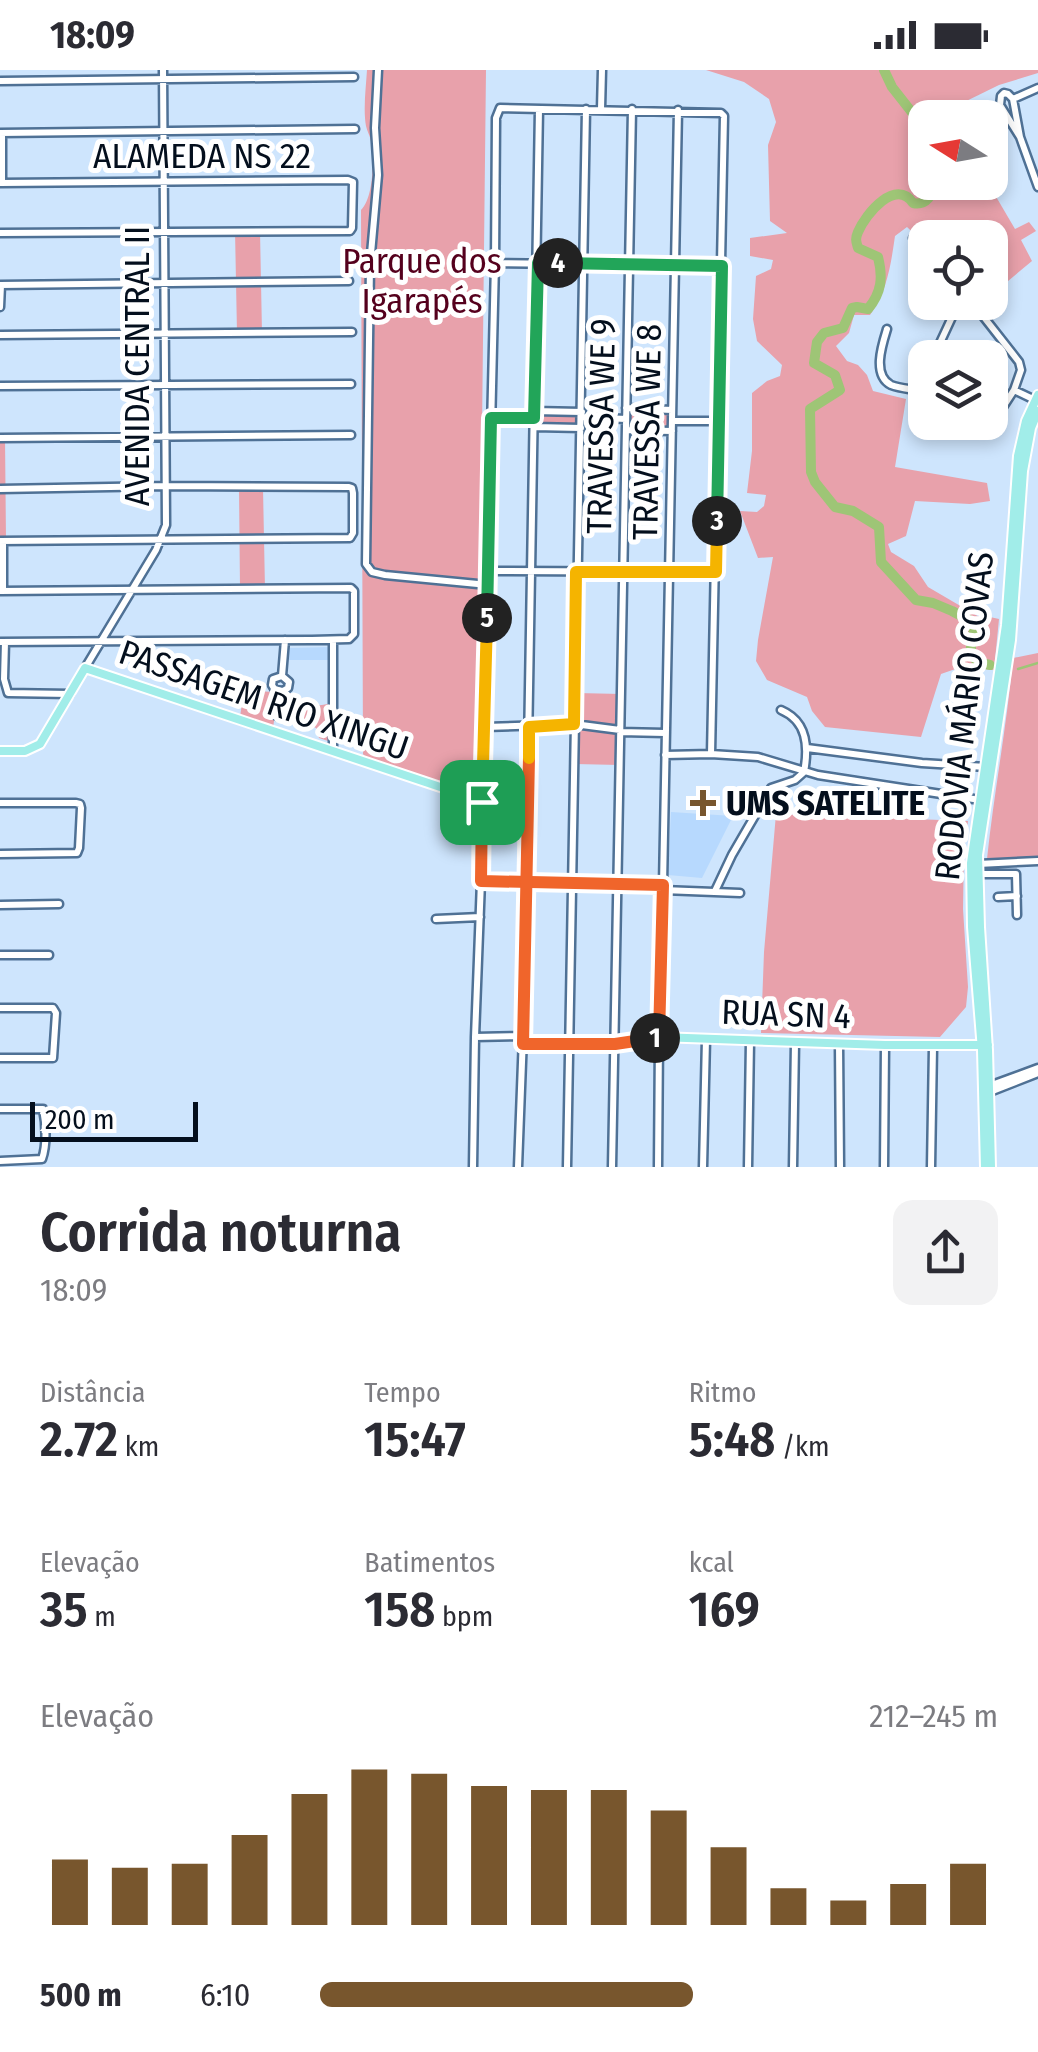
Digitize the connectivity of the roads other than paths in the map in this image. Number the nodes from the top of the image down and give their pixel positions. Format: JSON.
{"nodes":[{"id":1,"x":378,"y":70,"type":"edge"},
{"id":2,"x":602,"y":70,"type":"edge"},
{"id":3,"x":163,"y":75,"type":"edge"},
{"id":4,"x":354,"y":77,"type":"dead end"},
{"id":5,"x":0,"y":81,"type":"edge"},
{"id":6,"x":1038,"y":88,"type":"edge"},
{"id":7,"x":1013,"y":99,"type":"junction"},
{"id":8,"x":539,"y":108,"type":"junction"},
{"id":9,"x":632,"y":109,"type":"junction"},
{"id":10,"x":586,"y":110,"type":"junction"},
{"id":11,"x":600,"y":110,"type":"junction"},
{"id":12,"x":678,"y":110,"type":"junction"},
{"id":13,"x":355,"y":129,"type":"dead end"},
{"id":14,"x":163,"y":130,"type":"junction"},
{"id":15,"x":1,"y":132,"type":"edge"},
{"id":16,"x":1020,"y":137,"type":"junction"},
{"id":17,"x":164,"y":180,"type":"junction"},
{"id":18,"x":1,"y":183,"type":"edge"},
{"id":19,"x":1038,"y":187,"type":"edge"},
{"id":20,"x":164,"y":232,"type":"junction"},
{"id":21,"x":0,"y":234,"type":"edge"},
{"id":22,"x":495,"y":263,"type":"junction"},
{"id":23,"x":538,"y":263,"type":"junction"},
{"id":24,"x":584,"y":264,"type":"junction"},
{"id":25,"x":629,"y":264,"type":"junction"},
{"id":26,"x":675,"y":265,"type":"junction"},
{"id":27,"x":722,"y":266,"type":"junction"},
{"id":28,"x":349,"y":281,"type":"dead end"},
{"id":29,"x":165,"y":284,"type":"junction"},
{"id":30,"x":1,"y":285,"type":"edge"},
{"id":31,"x":0,"y":307,"type":"edge"},
{"id":32,"x":986,"y":320,"type":"edge"},
{"id":33,"x":888,"y":329,"type":"dead end"},
{"id":34,"x":352,"y":332,"type":"dead end"},
{"id":35,"x":164,"y":334,"type":"junction"},
{"id":36,"x":0,"y":335,"type":"edge"},
{"id":37,"x":165,"y":384,"type":"junction"},
{"id":38,"x":351,"y":384,"type":"dead end"},
{"id":39,"x":0,"y":386,"type":"edge"},
{"id":40,"x":908,"y":388,"type":"edge"},
{"id":41,"x":1014,"y":390,"type":"junction"},
{"id":42,"x":1037,"y":398,"type":"edge"},
{"id":43,"x":1008,"y":399,"type":"edge"},
{"id":44,"x":626,"y":408,"type":"junction"},
{"id":45,"x":672,"y":410,"type":"junction"},
{"id":46,"x":1038,"y":411,"type":"edge"},
{"id":47,"x":582,"y":415,"type":"junction"},
{"id":48,"x":491,"y":418,"type":"junction"},
{"id":49,"x":626,"y":418,"type":"junction"},
{"id":50,"x":534,"y":419,"type":"junction"},
{"id":51,"x":672,"y":421,"type":"junction"},
{"id":52,"x":719,"y":421,"type":"junction"},
{"id":53,"x":1032,"y":422,"type":"edge"},
{"id":54,"x":581,"y":428,"type":"junction"},
{"id":55,"x":626,"y":430,"type":"junction"},
{"id":56,"x":672,"y":431,"type":"junction"},
{"id":57,"x":351,"y":435,"type":"dead end"},
{"id":58,"x":164,"y":436,"type":"junction"},
{"id":59,"x":0,"y":438,"type":"edge"},
{"id":60,"x":165,"y":486,"type":"junction"},
{"id":61,"x":0,"y":489,"type":"edge"},
{"id":62,"x":162,"y":538,"type":"junction"},
{"id":63,"x":2,"y":541,"type":"edge"},
{"id":64,"x":488,"y":571,"type":"junction"},
{"id":65,"x":532,"y":571,"type":"junction"},
{"id":66,"x":576,"y":572,"type":"junction"},
{"id":67,"x":623,"y":572,"type":"junction"},
{"id":68,"x":670,"y":572,"type":"junction"},
{"id":69,"x":716,"y":572,"type":"junction"},
{"id":70,"x":488,"y":586,"type":"junction"},
{"id":71,"x":132,"y":590,"type":"junction"},
{"id":72,"x":2,"y":591,"type":"edge"},
{"id":73,"x":102,"y":640,"type":"junction"},
{"id":74,"x":284,"y":640,"type":"junction"},
{"id":75,"x":333,"y":640,"type":"junction"},
{"id":76,"x":2,"y":642,"type":"edge"},
{"id":77,"x":85,"y":668,"type":"junction"},
{"id":78,"x":282,"y":676,"type":"junction"},
{"id":79,"x":280,"y":692,"type":"junction"},
{"id":80,"x":72,"y":694,"type":"junction"},
{"id":81,"x":781,"y":710,"type":"dead end"},
{"id":82,"x":286,"y":719,"type":"dead end"},
{"id":83,"x":574,"y":724,"type":"junction"},
{"id":84,"x":484,"y":727,"type":"junction"},
{"id":85,"x":529,"y":727,"type":"junction"},
{"id":86,"x":620,"y":731,"type":"junction"},
{"id":87,"x":665,"y":732,"type":"junction"},
{"id":88,"x":807,"y":748,"type":"junction"},
{"id":89,"x":0,"y":751,"type":"edge"},
{"id":90,"x":333,"y":752,"type":"junction"},
{"id":91,"x":711,"y":754,"type":"junction"},
{"id":92,"x":665,"y":755,"type":"junction"},
{"id":93,"x":986,"y":768,"type":"junction"},
{"id":94,"x":804,"y":772,"type":"junction"},
{"id":95,"x":980,"y":800,"type":"junction"},
{"id":96,"x":482,"y":802,"type":"junction"},
{"id":97,"x":0,"y":803,"type":"edge"},
{"id":98,"x":0,"y":854,"type":"edge"},
{"id":99,"x":1038,"y":862,"type":"edge"},
{"id":100,"x":978,"y":869,"type":"junction"},
{"id":101,"x":481,"y":881,"type":"junction"},
{"id":102,"x":526,"y":882,"type":"junction"},
{"id":103,"x":572,"y":883,"type":"junction"},
{"id":104,"x":617,"y":884,"type":"junction"},
{"id":105,"x":663,"y":887,"type":"junction"},
{"id":106,"x":716,"y":891,"type":"junction"},
{"id":107,"x":740,"y":893,"type":"dead end"},
{"id":108,"x":1017,"y":896,"type":"junction"},
{"id":109,"x":998,"y":897,"type":"dead end"},
{"id":110,"x":60,"y":904,"type":"dead end"},
{"id":111,"x":0,"y":905,"type":"edge"},
{"id":112,"x":1017,"y":915,"type":"dead end"},
{"id":113,"x":480,"y":917,"type":"junction"},
{"id":114,"x":436,"y":918,"type":"dead end"},
{"id":115,"x":0,"y":955,"type":"edge"},
{"id":116,"x":49,"y":955,"type":"dead end"},
{"id":117,"x":0,"y":1008,"type":"edge"},
{"id":118,"x":475,"y":1037,"type":"junction"},
{"id":119,"x":659,"y":1037,"type":"junction"},
{"id":120,"x":706,"y":1039,"type":"junction"},
{"id":121,"x":523,"y":1040,"type":"junction"},
{"id":122,"x":750,"y":1041,"type":"junction"},
{"id":123,"x":795,"y":1043,"type":"junction"},
{"id":124,"x":615,"y":1044,"type":"junction"},
{"id":125,"x":840,"y":1044,"type":"junction"},
{"id":126,"x":570,"y":1045,"type":"junction"},
{"id":127,"x":984,"y":1045,"type":"junction"},
{"id":128,"x":886,"y":1046,"type":"junction"},
{"id":129,"x":932,"y":1046,"type":"junction"},
{"id":130,"x":0,"y":1058,"type":"edge"},
{"id":131,"x":1038,"y":1070,"type":"edge"},
{"id":132,"x":989,"y":1089,"type":"junction"},
{"id":133,"x":0,"y":1109,"type":"edge"},
{"id":134,"x":0,"y":1160,"type":"edge"},
{"id":135,"x":473,"y":1167,"type":"edge"},
{"id":136,"x":518,"y":1167,"type":"edge"},
{"id":137,"x":567,"y":1167,"type":"edge"},
{"id":138,"x":612,"y":1167,"type":"edge"},
{"id":139,"x":658,"y":1167,"type":"edge"},
{"id":140,"x":703,"y":1167,"type":"edge"},
{"id":141,"x":748,"y":1167,"type":"edge"},
{"id":142,"x":793,"y":1167,"type":"edge"},
{"id":143,"x":840,"y":1167,"type":"edge"},
{"id":144,"x":884,"y":1167,"type":"edge"},
{"id":145,"x":931,"y":1167,"type":"edge"},
{"id":146,"x":988,"y":1167,"type":"edge"}],
"edges":[{"from":1,"to":70,"type":"street"},
{"from":2,"to":11,"type":"street"},
{"from":3,"to":4,"type":"street"},
{"from":3,"to":5,"type":"street"},
{"from":3,"to":14,"type":"street","name":"AVENIDA CENTRAL II"},
{"from":6,"to":7,"type":"street"},
{"from":7,"to":16,"type":"street"},
{"from":7,"to":16,"type":"street"},
{"from":8,"to":10,"type":"street"},
{"from":8,"to":22,"type":"street"},
{"from":8,"to":23,"type":"street"},
{"from":9,"to":11,"type":"street"},
{"from":9,"to":12,"type":"street"},
{"from":9,"to":25,"type":"street","name":"TRAVESSA WE 9"},
{"from":10,"to":11,"type":"street"},
{"from":10,"to":24,"type":"street"},
{"from":12,"to":26,"type":"street","name":"TRAVESSA WE 8"},
{"from":12,"to":27,"type":"street"},
{"from":13,"to":14,"type":"street"},
{"from":14,"to":15,"type":"street"},
{"from":14,"to":17,"type":"street","name":"AVENIDA CENTRAL II"},
{"from":15,"to":18,"type":"street"},
{"from":16,"to":19,"type":"street"},
{"from":17,"to":18,"type":"street","name":"ALAMEDA NS 22"},
{"from":17,"to":20,"type":"street","name":"AVENIDA CENTRAL II"},
{"from":17,"to":20,"type":"street","name":"ALAMEDA NS 22"},
{"from":20,"to":21,"type":"street"},
{"from":20,"to":29,"type":"street","name":"AVENIDA CENTRAL II"},
{"from":22,"to":23,"type":"street"},
{"from":22,"to":48,"type":"street"},
{"from":23,"to":24,"type":"street"},
{"from":23,"to":50,"type":"street"},
{"from":24,"to":25,"type":"street"},
{"from":24,"to":47,"type":"street"},
{"from":25,"to":26,"type":"street"},
{"from":25,"to":44,"type":"street","name":"TRAVESSA WE 9"},
{"from":26,"to":27,"type":"street"},
{"from":26,"to":45,"type":"street","name":"TRAVESSA WE 8"},
{"from":27,"to":52,"type":"street"},
{"from":28,"to":29,"type":"street"},
{"from":29,"to":30,"type":"street"},
{"from":29,"to":35,"type":"street","name":"AVENIDA CENTRAL II"},
{"from":30,"to":31,"type":"street"},
{"from":32,"to":41,"type":"street"},
{"from":33,"to":40,"type":"street"},
{"from":34,"to":35,"type":"street"},
{"from":35,"to":36,"type":"street"},
{"from":35,"to":37,"type":"street","name":"AVENIDA CENTRAL II"},
{"from":37,"to":38,"type":"street"},
{"from":37,"to":39,"type":"street"},
{"from":37,"to":58,"type":"street","name":"AVENIDA CENTRAL II"},
{"from":41,"to":42,"type":"street"},
{"from":41,"to":43,"type":"street"},
{"from":42,"to":53,"type":"main road","name":"RODOVIA MÁRIO COVAS"},
{"from":44,"to":45,"type":"street"},
{"from":44,"to":49,"type":"street","name":"TRAVESSA WE 9"},
{"from":45,"to":51,"type":"street","name":"TRAVESSA WE 8"},
{"from":46,"to":53,"type":"main road","name":"RODOVIA MÁRIO COVAS"},
{"from":47,"to":49,"type":"street"},
{"from":47,"to":50,"type":"street"},
{"from":47,"to":54,"type":"street"},
{"from":48,"to":50,"type":"street"},
{"from":48,"to":64,"type":"street"},
{"from":49,"to":55,"type":"street","name":"TRAVESSA WE 9"},
{"from":50,"to":54,"type":"street"},
{"from":50,"to":65,"type":"street"},
{"from":51,"to":52,"type":"street"},
{"from":51,"to":56,"type":"street","name":"TRAVESSA WE 8"},
{"from":52,"to":69,"type":"street"},
{"from":53,"to":93,"type":"main road","name":"RODOVIA MÁRIO COVAS"},
{"from":53,"to":100,"type":"main road","name":"RODOVIA MÁRIO COVAS"},
{"from":54,"to":66,"type":"street"},
{"from":55,"to":56,"type":"street"},
{"from":55,"to":67,"type":"street","name":"TRAVESSA WE 9"},
{"from":56,"to":68,"type":"street","name":"TRAVESSA WE 8"},
{"from":57,"to":58,"type":"street"},
{"from":58,"to":59,"type":"street"},
{"from":58,"to":60,"type":"street","name":"AVENIDA CENTRAL II"},
{"from":60,"to":61,"type":"street"},
{"from":60,"to":62,"type":"street","name":"AVENIDA CENTRAL II"},
{"from":60,"to":62,"type":"street"},
{"from":62,"to":63,"type":"street"},
{"from":62,"to":71,"type":"street","name":"AVENIDA CENTRAL II"},
{"from":63,"to":72,"type":"street"},
{"from":64,"to":65,"type":"street"},
{"from":64,"to":70,"type":"street"},
{"from":65,"to":66,"type":"street"},
{"from":65,"to":85,"type":"street"},
{"from":66,"to":67,"type":"street"},
{"from":66,"to":83,"type":"street"},
{"from":67,"to":68,"type":"street"},
{"from":67,"to":86,"type":"street","name":"TRAVESSA WE 9"},
{"from":68,"to":69,"type":"street"},
{"from":68,"to":87,"type":"street","name":"TRAVESSA WE 8"},
{"from":69,"to":91,"type":"street"},
{"from":70,"to":84,"type":"street"},
{"from":71,"to":72,"type":"street"},
{"from":71,"to":73,"type":"street","name":"AVENIDA CENTRAL II"},
{"from":71,"to":75,"type":"street"},
{"from":73,"to":74,"type":"street"},
{"from":73,"to":76,"type":"street"},
{"from":73,"to":77,"type":"street","name":"AVENIDA CENTRAL II"},
{"from":74,"to":75,"type":"street"},
{"from":74,"to":78,"type":"street"},
{"from":75,"to":90,"type":"street"},
{"from":76,"to":80,"type":"street"},
{"from":77,"to":80,"type":"main road","name":"AVENIDA CENTRAL II"},
{"from":77,"to":90,"type":"main road","name":"PASSAGEM RIO XINGU"},
{"from":78,"to":79,"type":"street"},
{"from":78,"to":79,"type":"street"},
{"from":79,"to":82,"type":"street"},
{"from":80,"to":89,"type":"main road","name":"AVENIDA CENTRAL II"},
{"from":81,"to":88,"type":"street"},
{"from":83,"to":85,"type":"street"},
{"from":83,"to":86,"type":"street"},
{"from":83,"to":103,"type":"street"},
{"from":84,"to":85,"type":"street"},
{"from":84,"to":96,"type":"street"},
{"from":85,"to":102,"type":"street"},
{"from":86,"to":87,"type":"street"},
{"from":86,"to":104,"type":"street","name":"TRAVESSA WE 9"},
{"from":87,"to":92,"type":"street","name":"TRAVESSA WE 8"},
{"from":88,"to":93,"type":"street"},
{"from":88,"to":94,"type":"street"},
{"from":90,"to":96,"type":"main road","name":"PASSAGEM RIO XINGU"},
{"from":91,"to":92,"type":"street"},
{"from":91,"to":94,"type":"street"},
{"from":92,"to":105,"type":"street"},
{"from":93,"to":95,"type":"main road","name":"RODOVIA MÁRIO COVAS"},
{"from":94,"to":95,"type":"street"},
{"from":94,"to":106,"type":"street"},
{"from":95,"to":127,"type":"main road","name":"RODOVIA MÁRIO COVAS"},
{"from":96,"to":101,"type":"main road"},
{"from":97,"to":98,"type":"street"},
{"from":99,"to":100,"type":"street"},
{"from":100,"to":108,"type":"street"},
{"from":100,"to":127,"type":"main road","name":"RODOVIA MÁRIO COVAS"},
{"from":101,"to":102,"type":"main road"},
{"from":101,"to":113,"type":"street"},
{"from":102,"to":103,"type":"main road"},
{"from":102,"to":121,"type":"street"},
{"from":103,"to":104,"type":"main road"},
{"from":103,"to":126,"type":"street"},
{"from":104,"to":105,"type":"main road"},
{"from":104,"to":124,"type":"street","name":"TRAVESSA WE 9"},
{"from":105,"to":106,"type":"street"},
{"from":105,"to":119,"type":"main road"},
{"from":106,"to":107,"type":"street"},
{"from":108,"to":109,"type":"street"},
{"from":108,"to":112,"type":"street"},
{"from":110,"to":111,"type":"street"},
{"from":113,"to":114,"type":"street"},
{"from":113,"to":118,"type":"street"},
{"from":115,"to":116,"type":"street"},
{"from":117,"to":130,"type":"street"},
{"from":118,"to":121,"type":"street","name":"RUA SN 4"},
{"from":118,"to":135,"type":"street"},
{"from":119,"to":120,"type":"main road","name":"RUA SN 4"},
{"from":119,"to":124,"type":"street","name":"RUA SN 4"},
{"from":119,"to":139,"type":"street"},
{"from":120,"to":122,"type":"main road","name":"RUA SN 4"},
{"from":120,"to":140,"type":"street"},
{"from":121,"to":126,"type":"street","name":"RUA SN 4"},
{"from":121,"to":136,"type":"street"},
{"from":122,"to":123,"type":"main road","name":"RUA SN 4"},
{"from":122,"to":141,"type":"street"},
{"from":123,"to":125,"type":"main road","name":"RUA SN 4"},
{"from":123,"to":142,"type":"street"},
{"from":124,"to":126,"type":"street","name":"RUA SN 4"},
{"from":124,"to":138,"type":"street","name":"TRAVESSA WE 9"},
{"from":125,"to":128,"type":"main road","name":"RUA SN 4"},
{"from":125,"to":143,"type":"street"},
{"from":126,"to":137,"type":"street"},
{"from":127,"to":129,"type":"main road","name":"RUA SN 4"},
{"from":127,"to":132,"type":"main road","name":"RODOVIA MÁRIO COVAS"},
{"from":127,"to":146,"type":"main road","name":"RODOVIA MÁRIO COVAS"},
{"from":128,"to":129,"type":"main road","name":"RUA SN 4"},
{"from":128,"to":144,"type":"street"},
{"from":129,"to":145,"type":"street"},
{"from":131,"to":132,"type":"street"},
{"from":132,"to":146,"type":"main road","name":"RODOVIA MÁRIO COVAS"},
{"from":133,"to":134,"type":"street"}]}
